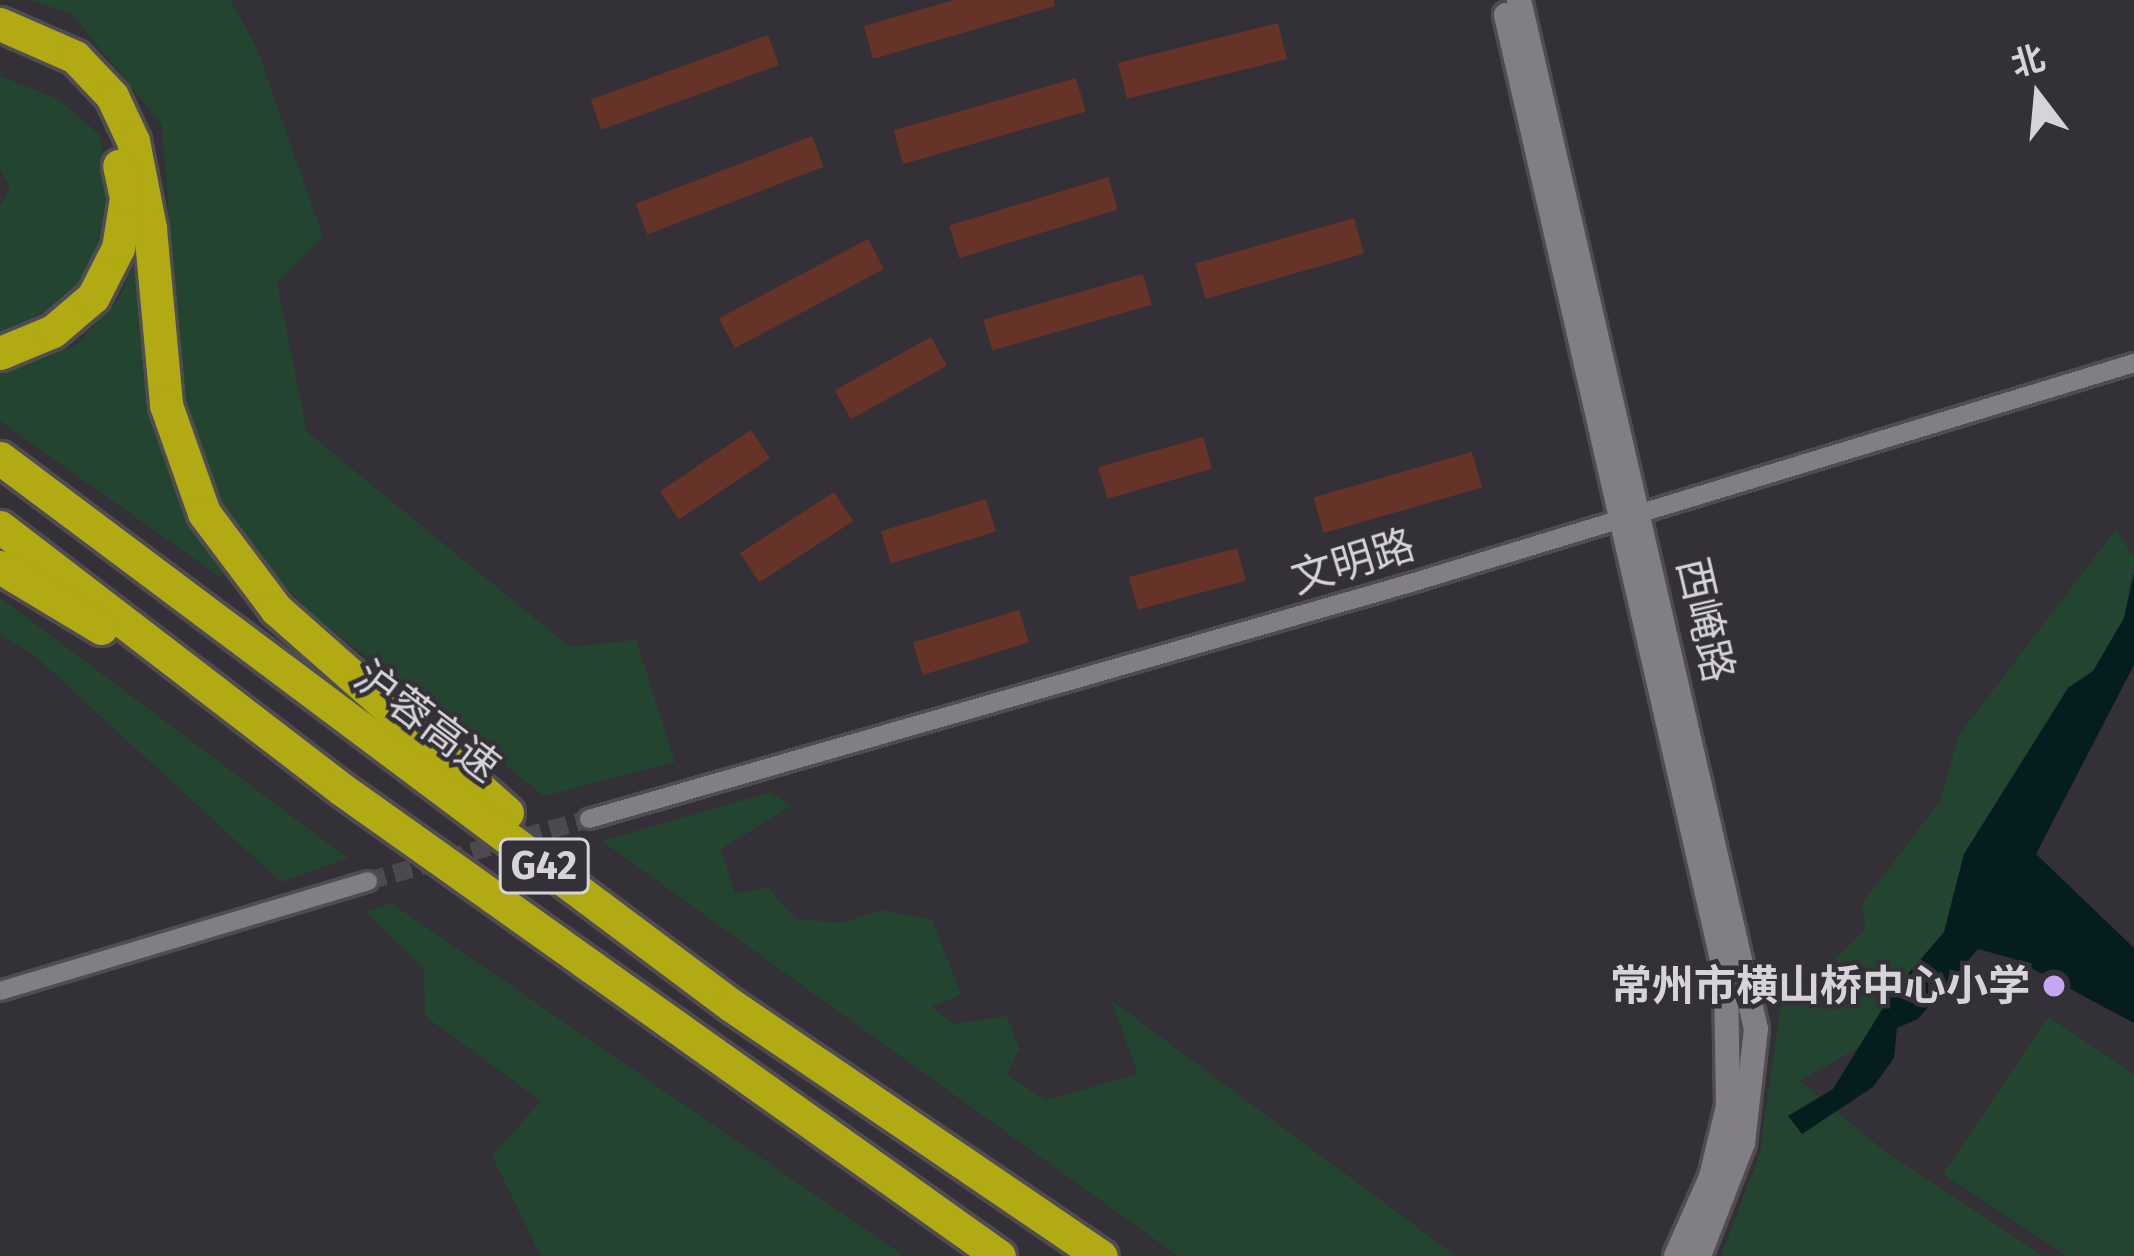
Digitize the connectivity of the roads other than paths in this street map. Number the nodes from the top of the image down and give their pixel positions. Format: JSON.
{"nodes":[{"id":1,"x":1502,"y":0,"type":"edge"},
{"id":2,"x":1519,"y":0,"type":"edge"},
{"id":3,"x":0,"y":24,"type":"edge"},
{"id":4,"x":0,"y":44,"type":"edge"},
{"id":5,"x":0,"y":353,"type":"edge"},
{"id":6,"x":2134,"y":363,"type":"edge"},
{"id":7,"x":0,"y":458,"type":"edge"},
{"id":8,"x":1630,"y":512,"type":"junction"},
{"id":9,"x":0,"y":527,"type":"edge"},
{"id":10,"x":0,"y":567,"type":"edge"},
{"id":11,"x":209,"y":692,"type":"junction"},
{"id":12,"x":590,"y":819,"type":"tunnel mouth"},
{"id":13,"x":368,"y":881,"type":"tunnel mouth"},
{"id":14,"x":0,"y":992,"type":"edge"},
{"id":15,"x":731,"y":1005,"type":"junction"},
{"id":16,"x":999,"y":1256,"type":"edge"},
{"id":17,"x":1101,"y":1256,"type":"edge"},
{"id":18,"x":1676,"y":1256,"type":"edge"},
{"id":19,"x":1699,"y":1256,"type":"edge"}],
"edges":[{"from":1,"to":8,"type":"street","name":"西崦路"},
{"from":2,"to":8,"type":"street","name":"西崦路"},
{"from":3,"to":15,"type":"highway"},
{"from":4,"to":5,"type":"highway"},
{"from":6,"to":8,"type":"street","name":"文明路"},
{"from":7,"to":15,"type":"highway","name":"沪蓉高速","number":"G42"},
{"from":8,"to":12,"type":"street","name":"文明路"},
{"from":8,"to":18,"type":"street","name":"西崦路"},
{"from":8,"to":19,"type":"street","name":"西崦路"},
{"from":9,"to":11,"type":"highway","number":"G42"},
{"from":10,"to":11,"type":"highway"},
{"from":11,"to":16,"type":"highway","number":"G42"},
{"from":13,"to":14,"type":"street"},
{"from":15,"to":17,"type":"highway","name":"沪蓉高速","number":"G42"}]}
